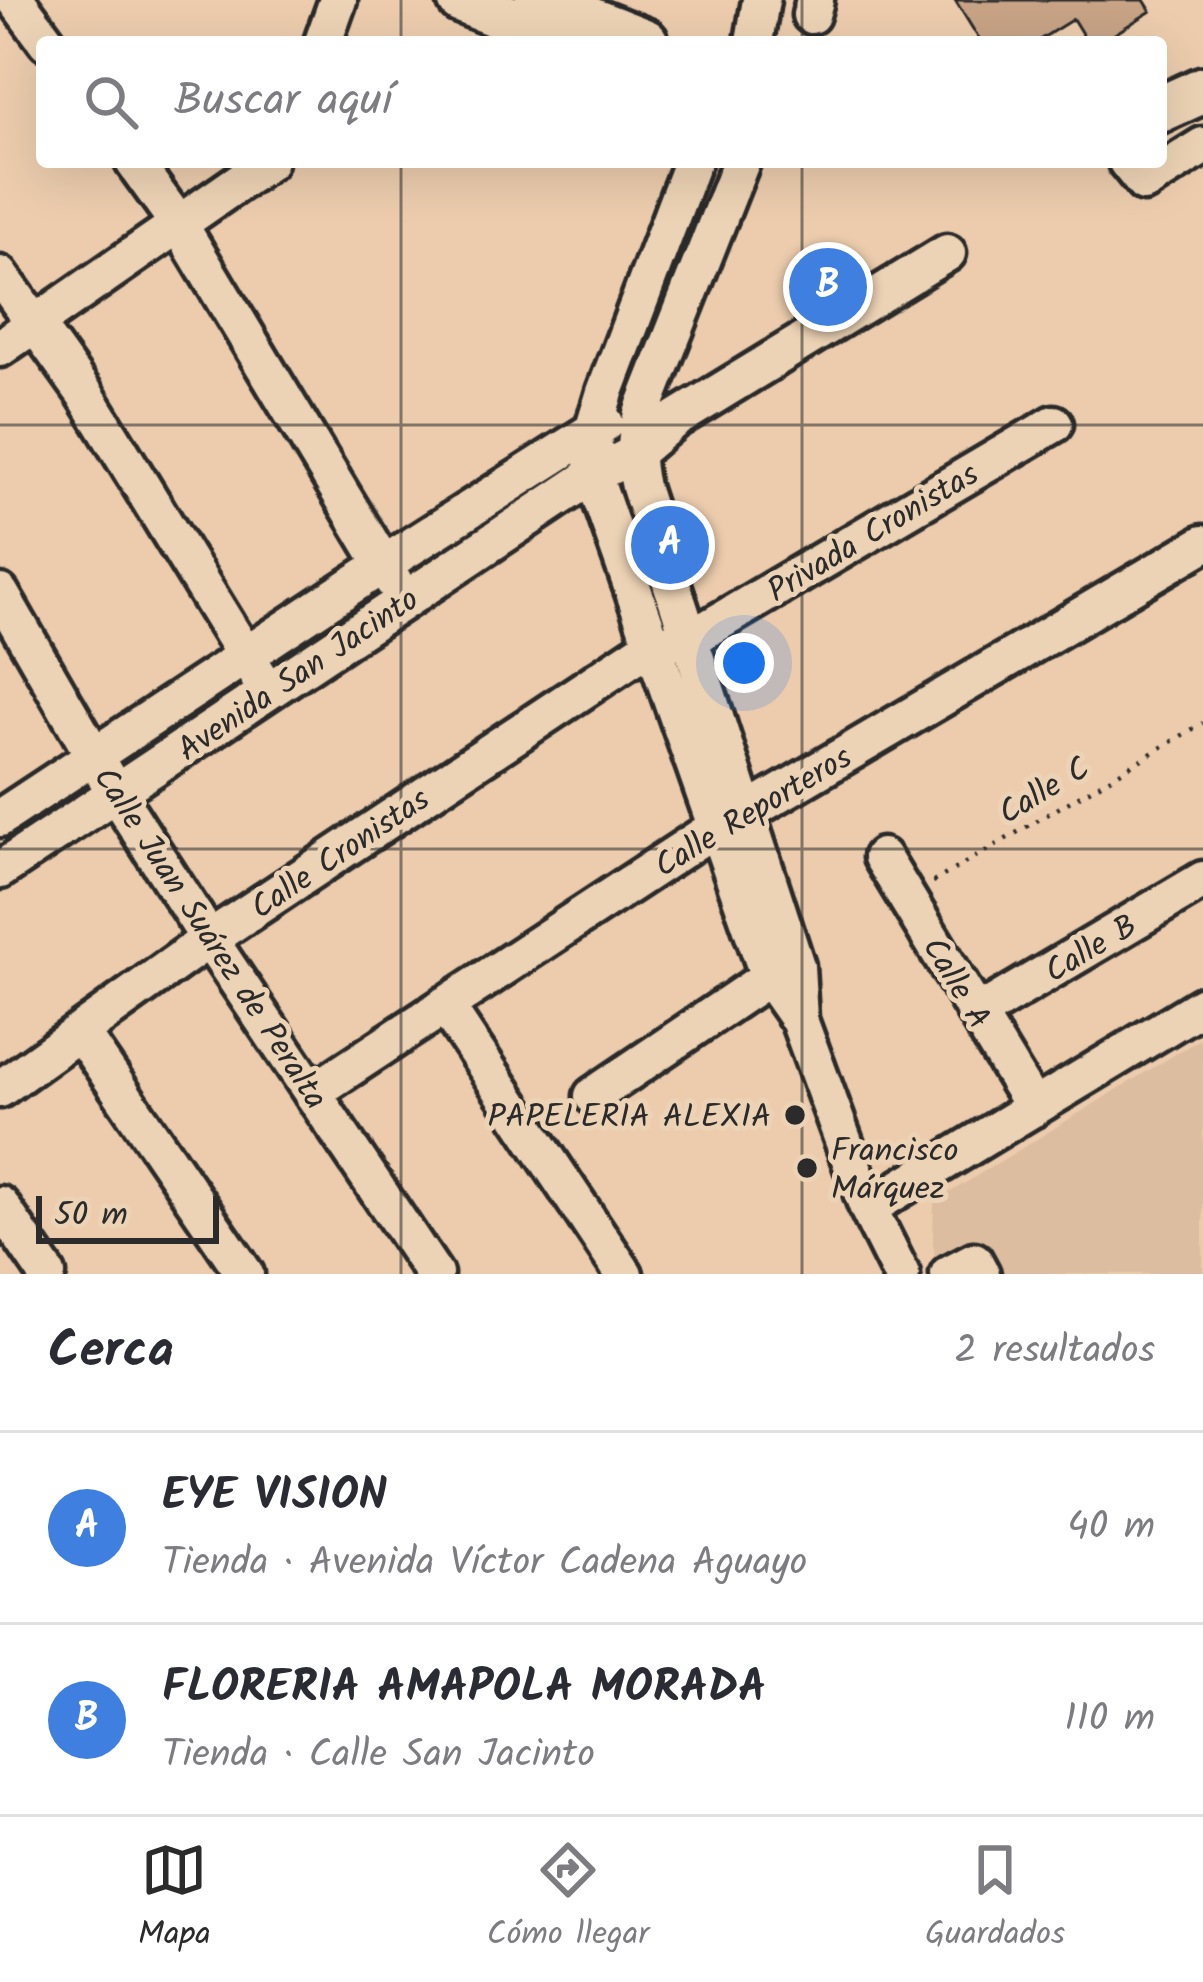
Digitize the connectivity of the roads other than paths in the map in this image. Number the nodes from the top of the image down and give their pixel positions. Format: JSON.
{"nodes":[{"id":1,"x":16,"y":0,"type":"edge"},
{"id":2,"x":338,"y":0,"type":"edge"},
{"id":3,"x":461,"y":0,"type":"edge"},
{"id":4,"x":760,"y":0,"type":"edge"},
{"id":5,"x":558,"y":13,"type":"edge"},
{"id":6,"x":43,"y":36,"type":"edge"},
{"id":7,"x":325,"y":36,"type":"edge"},
{"id":8,"x":627,"y":36,"type":"edge"},
{"id":9,"x":755,"y":36,"type":"edge"},
{"id":10,"x":1194,"y":74,"type":"edge"},
{"id":11,"x":1167,"y":103,"type":"edge"},
{"id":12,"x":1203,"y":146,"type":"edge"},
{"id":13,"x":138,"y":168,"type":"edge"},
{"id":14,"x":260,"y":168,"type":"edge"},
{"id":15,"x":690,"y":168,"type":"edge"},
{"id":16,"x":739,"y":168,"type":"edge"},
{"id":17,"x":1132,"y":168,"type":"edge"},
{"id":18,"x":180,"y":226,"type":"junction"},
{"id":19,"x":947,"y":253,"type":"dead end"},
{"id":20,"x":0,"y":275,"type":"edge"},
{"id":21,"x":35,"y":324,"type":"junction"},
{"id":22,"x":0,"y":349,"type":"edge"},
{"id":23,"x":658,"y":418,"type":"junction"},
{"id":24,"x":1054,"y":424,"type":"dead end"},
{"id":25,"x":594,"y":428,"type":"junction"},
{"id":26,"x":634,"y":454,"type":"junction"},
{"id":27,"x":593,"y":475,"type":"junction"},
{"id":28,"x":1203,"y":544,"type":"edge"},
{"id":29,"x":384,"y":564,"type":"junction"},
{"id":30,"x":0,"y":593,"type":"edge"},
{"id":31,"x":405,"y":601,"type":"junction"},
{"id":32,"x":690,"y":639,"type":"junction"},
{"id":33,"x":651,"y":645,"type":"junction"},
{"id":34,"x":245,"y":656,"type":"junction"},
{"id":35,"x":267,"y":692,"type":"junction"},
{"id":36,"x":94,"y":755,"type":"junction"},
{"id":37,"x":116,"y":794,"type":"junction"},
{"id":38,"x":0,"y":818,"type":"edge"},
{"id":39,"x":731,"y":820,"type":"junction"},
{"id":40,"x":882,"y":856,"type":"dead end"},
{"id":41,"x":0,"y":870,"type":"edge"},
{"id":42,"x":1203,"y":880,"type":"edge"},
{"id":43,"x":209,"y":939,"type":"junction"},
{"id":44,"x":769,"y":977,"type":"junction"},
{"id":45,"x":445,"y":1005,"type":"junction"},
{"id":46,"x":1203,"y":1005,"type":"edge"},
{"id":47,"x":977,"y":1014,"type":"junction"},
{"id":48,"x":799,"y":1020,"type":"junction"},
{"id":49,"x":80,"y":1032,"type":"junction"},
{"id":50,"x":0,"y":1089,"type":"edge"},
{"id":51,"x":312,"y":1093,"type":"junction"},
{"id":52,"x":593,"y":1096,"type":"dead end"},
{"id":53,"x":1034,"y":1108,"type":"junction"},
{"id":54,"x":0,"y":1205,"type":"edge"},
{"id":55,"x":868,"y":1208,"type":"junction"},
{"id":56,"x":899,"y":1272,"type":"edge"},
{"id":57,"x":47,"y":1274,"type":"edge"},
{"id":58,"x":245,"y":1274,"type":"edge"},
{"id":59,"x":434,"y":1274,"type":"edge"},
{"id":60,"x":624,"y":1274,"type":"edge"},
{"id":61,"x":949,"y":1274,"type":"edge"},
{"id":62,"x":981,"y":1274,"type":"edge"}],
"edges":[{"from":1,"to":6,"type":"street"},
{"from":2,"to":7,"type":"street"},
{"from":3,"to":5,"type":"main road"},
{"from":4,"to":9,"type":"street"},
{"from":5,"to":8,"type":"main road"},
{"from":10,"to":11,"type":"main road"},
{"from":12,"to":17,"type":"street"},
{"from":13,"to":18,"type":"street"},
{"from":14,"to":18,"type":"street"},
{"from":15,"to":25,"type":"street"},
{"from":16,"to":23,"type":"street"},
{"from":18,"to":21,"type":"street"},
{"from":18,"to":29,"type":"street"},
{"from":19,"to":23,"type":"street","name":"Avenida San Jacinto"},
{"from":20,"to":21,"type":"street"},
{"from":21,"to":22,"type":"street"},
{"from":21,"to":34,"type":"street"},
{"from":23,"to":25,"type":"street","name":"Avenida San Jacinto"},
{"from":23,"to":26,"type":"street"},
{"from":24,"to":32,"type":"street","name":"Privada Cronistas"},
{"from":25,"to":27,"type":"street"},
{"from":25,"to":29,"type":"street","name":"Avenida San Jacinto"},
{"from":26,"to":27,"type":"street","name":"Avenida San Jacinto"},
{"from":26,"to":32,"type":"street"},
{"from":27,"to":31,"type":"street","name":"Avenida San Jacinto"},
{"from":27,"to":33,"type":"street"},
{"from":28,"to":39,"type":"street","name":"Calle Reporteros"},
{"from":29,"to":31,"type":"street"},
{"from":29,"to":34,"type":"street","name":"Avenida San Jacinto"},
{"from":30,"to":36,"type":"street","name":"Calle Juan Suárez de Peralta"},
{"from":31,"to":35,"type":"street","name":"Avenida San Jacinto"},
{"from":32,"to":33,"type":"street","name":"Calle Cronistas"},
{"from":32,"to":39,"type":"street"},
{"from":33,"to":39,"type":"street"},
{"from":33,"to":43,"type":"street","name":"Calle Cronistas"},
{"from":34,"to":35,"type":"street"},
{"from":34,"to":36,"type":"street","name":"Avenida San Jacinto"},
{"from":35,"to":37,"type":"street","name":"Avenida San Jacinto"},
{"from":36,"to":37,"type":"street","name":"Calle Juan Suárez de Peralta"},
{"from":36,"to":38,"type":"street","name":"Avenida San Jacinto"},
{"from":37,"to":41,"type":"street","name":"Avenida San Jacinto"},
{"from":37,"to":43,"type":"street","name":"Calle Juan Suárez de Peralta"},
{"from":39,"to":44,"type":"street"},
{"from":39,"to":45,"type":"street","name":"Calle Reporteros"},
{"from":39,"to":48,"type":"street"},
{"from":40,"to":47,"type":"street","name":"Calle A"},
{"from":42,"to":47,"type":"street","name":"Calle B"},
{"from":43,"to":49,"type":"street","name":"Calle Cronistas"},
{"from":43,"to":51,"type":"street","name":"Calle Juan Suárez de Peralta"},
{"from":44,"to":48,"type":"street"},
{"from":44,"to":52,"type":"street"},
{"from":45,"to":51,"type":"street","name":"Calle Reporteros"},
{"from":45,"to":60,"type":"street"},
{"from":46,"to":53,"type":"street"},
{"from":47,"to":53,"type":"street","name":"Calle A"},
{"from":48,"to":55,"type":"street"},
{"from":49,"to":50,"type":"street","name":"Calle Cronistas"},
{"from":49,"to":58,"type":"street"},
{"from":51,"to":59,"type":"street","name":"Calle Juan Suárez de Peralta"},
{"from":53,"to":55,"type":"street"},
{"from":54,"to":57,"type":"street"},
{"from":55,"to":56,"type":"street"},
{"from":61,"to":62,"type":"street"}]}
